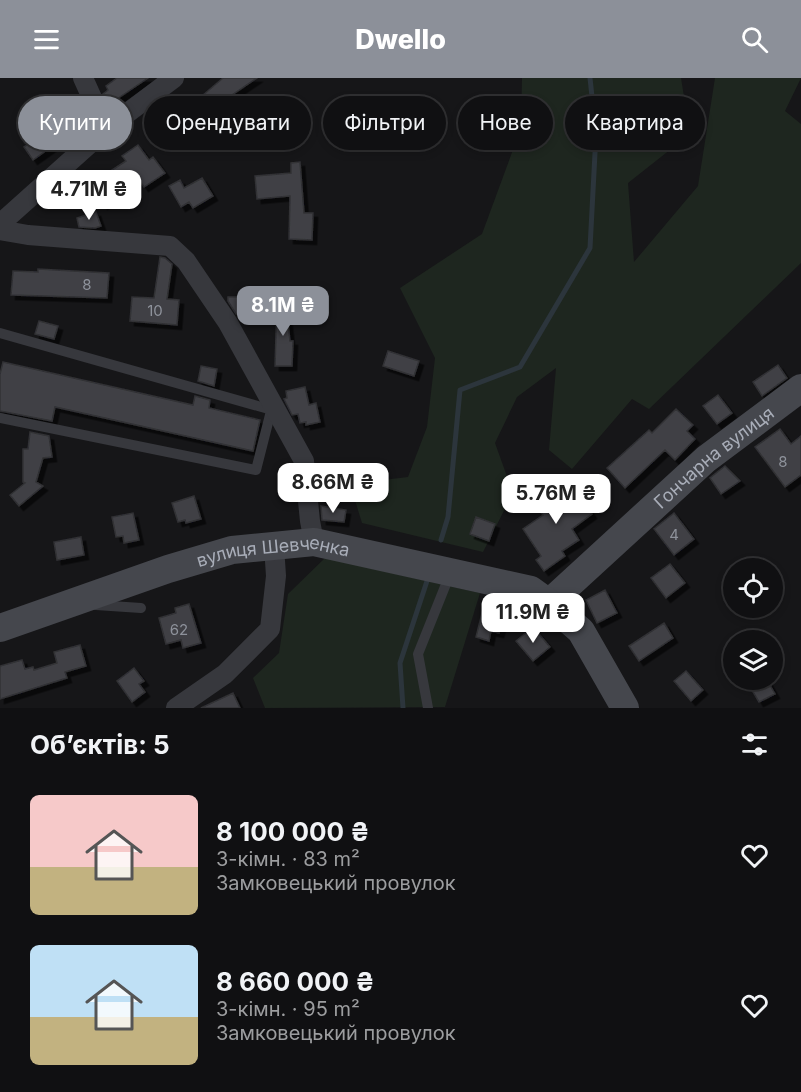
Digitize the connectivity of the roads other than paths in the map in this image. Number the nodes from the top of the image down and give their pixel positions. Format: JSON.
{"nodes":[{"id":1,"x":83,"y":78,"type":"edge"},
{"id":2,"x":174,"y":78,"type":"edge"},
{"id":3,"x":91,"y":96,"type":"edge"},
{"id":4,"x":132,"y":110,"type":"edge"},
{"id":5,"x":83,"y":150,"type":"edge"},
{"id":6,"x":0,"y":224,"type":"edge"},
{"id":7,"x":0,"y":230,"type":"edge"},
{"id":8,"x":0,"y":333,"type":"edge"},
{"id":9,"x":801,"y":388,"type":"edge"},
{"id":10,"x":272,"y":407,"type":"junction"},
{"id":11,"x":0,"y":418,"type":"edge"},
{"id":12,"x":314,"y":542,"type":"junction"},
{"id":13,"x":274,"y":546,"type":"junction"},
{"id":14,"x":451,"y":571,"type":"junction"},
{"id":15,"x":549,"y":603,"type":"junction"},
{"id":16,"x":67,"y":605,"type":"junction"},
{"id":17,"x":141,"y":608,"type":"dead end"},
{"id":18,"x":0,"y":628,"type":"edge"},
{"id":19,"x":176,"y":708,"type":"edge"},
{"id":20,"x":428,"y":708,"type":"edge"},
{"id":21,"x":626,"y":708,"type":"edge"}],
"edges":[{"from":1,"to":3,"type":"street"},
{"from":2,"to":4,"type":"street"},
{"from":5,"to":6,"type":"street"},
{"from":7,"to":10,"type":"street"},
{"from":8,"to":10,"type":"lane"},
{"from":9,"to":15,"type":"main road","name":"Гончарна вулиця"},
{"from":10,"to":11,"type":"lane"},
{"from":10,"to":12,"type":"street"},
{"from":12,"to":13,"type":"main road","name":"вулиця Шевченка"},
{"from":12,"to":14,"type":"main road","name":"вулиця Шевченка"},
{"from":13,"to":16,"type":"main road","name":"вулиця Шевченка"},
{"from":13,"to":19,"type":"street"},
{"from":14,"to":15,"type":"main road","name":"вулиця Шевченка"},
{"from":14,"to":20,"type":"lane"},
{"from":15,"to":21,"type":"main road","name":"вулиця Шевченка"},
{"from":16,"to":17,"type":"lane"},
{"from":16,"to":18,"type":"main road","name":"вулиця Шевченка"}]}
